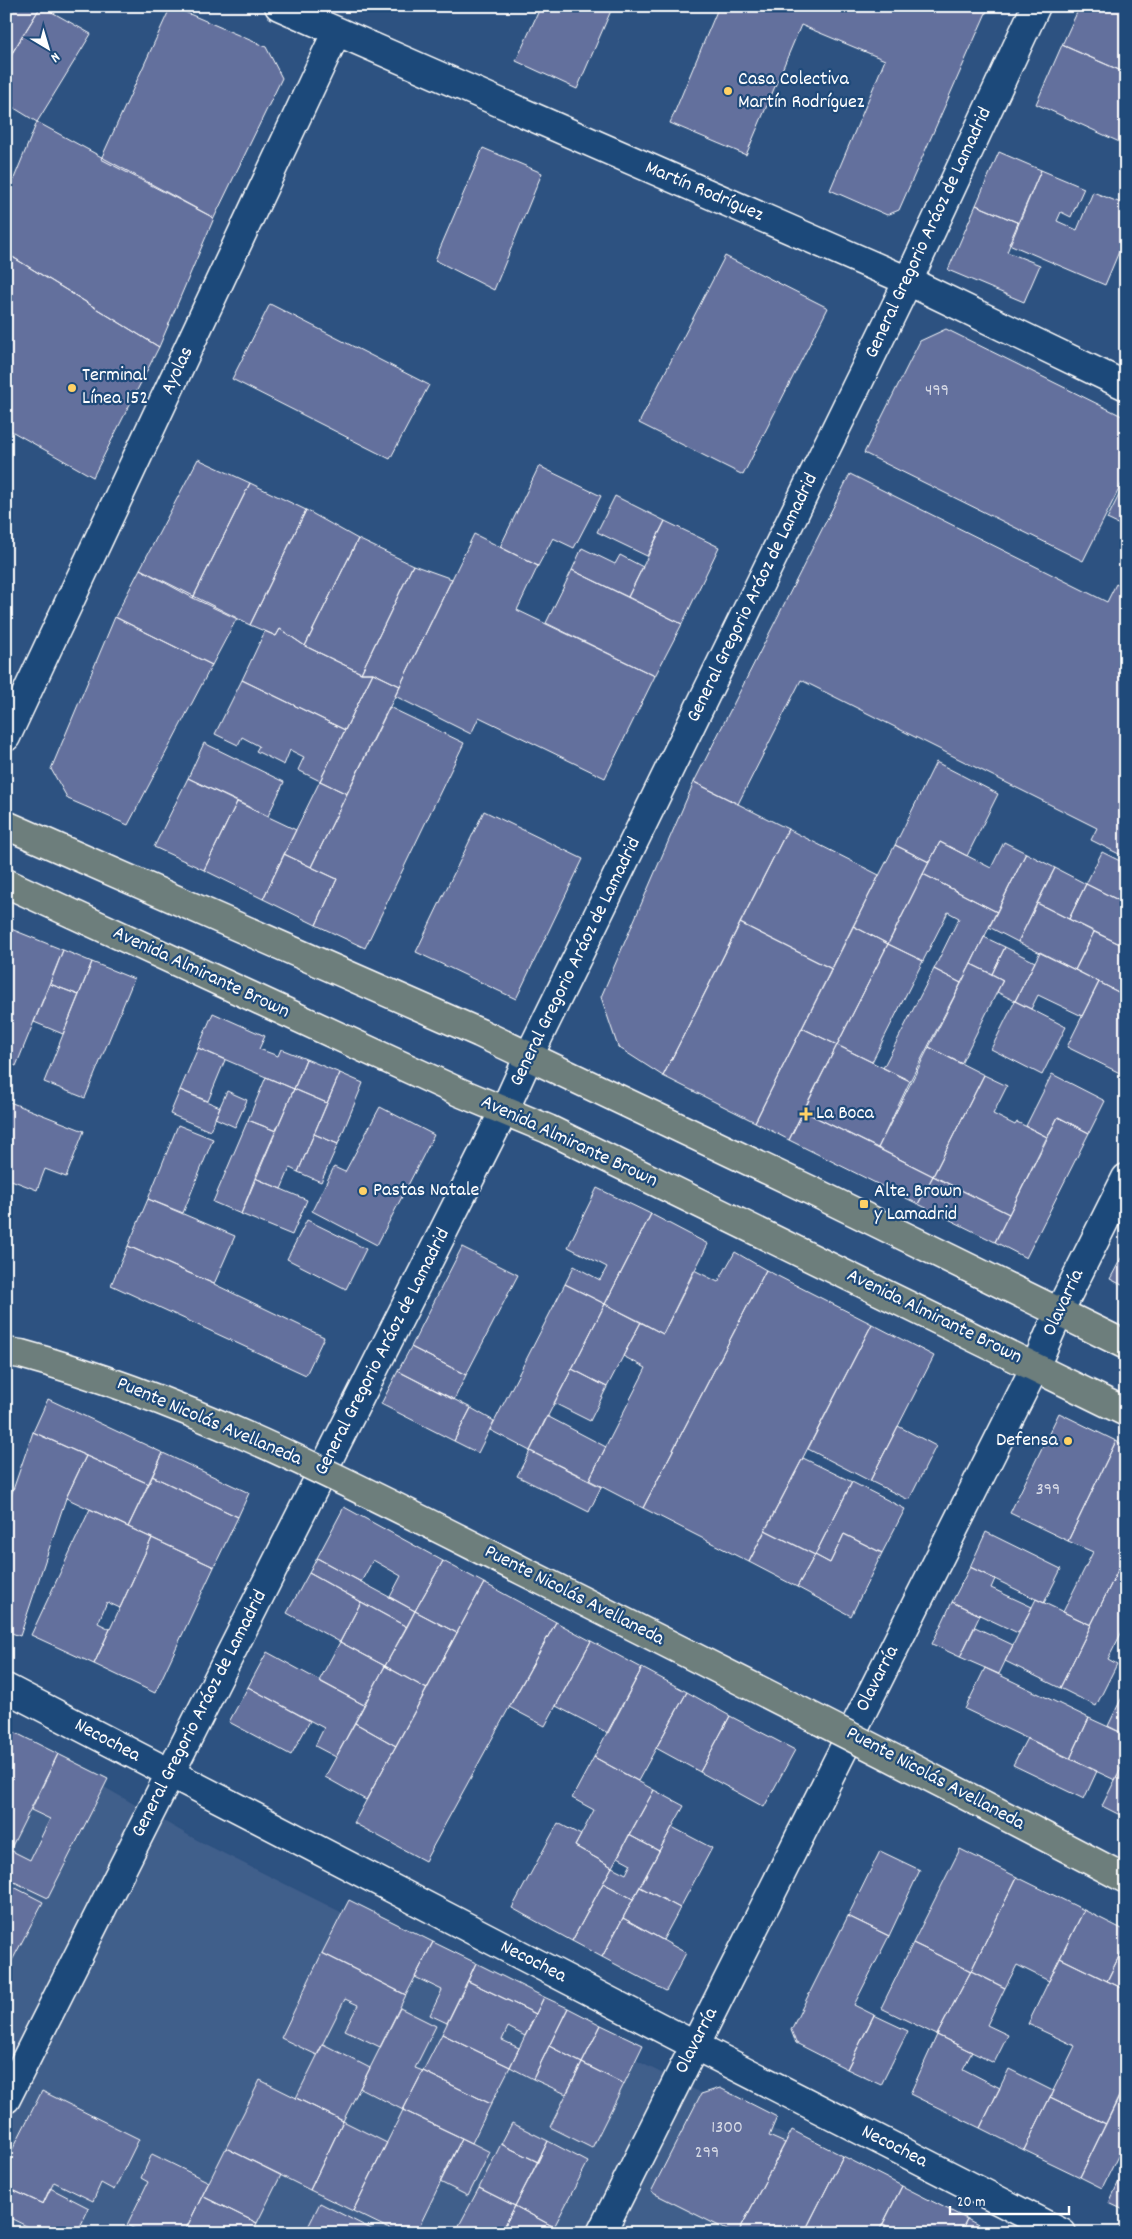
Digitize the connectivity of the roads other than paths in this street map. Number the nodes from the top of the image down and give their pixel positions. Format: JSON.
{"nodes":[{"id":1,"x":279,"y":6,"type":"edge"},
{"id":2,"x":1036,"y":6,"type":"edge"},
{"id":3,"x":336,"y":33,"type":"junction"},
{"id":4,"x":908,"y":281,"type":"junction"},
{"id":5,"x":1126,"y":386,"type":"edge"},
{"id":6,"x":6,"y":737,"type":"edge"},
{"id":7,"x":6,"y":825,"type":"edge"},
{"id":8,"x":6,"y":883,"type":"edge"},
{"id":9,"x":529,"y":1056,"type":"junction"},
{"id":10,"x":504,"y":1111,"type":"junction"},
{"id":11,"x":1126,"y":1178,"type":"edge"},
{"id":12,"x":1058,"y":1312,"type":"junction"},
{"id":13,"x":1126,"y":1345,"type":"edge"},
{"id":14,"x":6,"y":1352,"type":"edge"},
{"id":15,"x":1035,"y":1367,"type":"junction"},
{"id":16,"x":1126,"y":1412,"type":"edge"},
{"id":17,"x":6,"y":1688,"type":"edge"},
{"id":18,"x":170,"y":1774,"type":"junction"},
{"id":19,"x":1126,"y":1879,"type":"edge"},
{"id":20,"x":694,"y":2045,"type":"junction"},
{"id":21,"x":6,"y":2098,"type":"edge"},
{"id":22,"x":601,"y":2233,"type":"edge"},
{"id":23,"x":1062,"y":2233,"type":"edge"}],
"edges":[{"from":1,"to":3,"type":"street","name":"Martín Rodríguez"},
{"from":2,"to":4,"type":"street","name":"General Gregorio Aráoz de Lamadrid"},
{"from":3,"to":4,"type":"street","name":"Martín Rodríguez"},
{"from":3,"to":6,"type":"street","name":"Ayolas"},
{"from":4,"to":5,"type":"street","name":"Martín Rodríguez"},
{"from":4,"to":9,"type":"street","name":"General Gregorio Aráoz de Lamadrid"},
{"from":7,"to":9,"type":"main road"},
{"from":8,"to":10,"type":"main road","name":"Avenida Almirante Brown"},
{"from":9,"to":10,"type":"street","name":"General Gregorio Aráoz de Lamadrid"},
{"from":9,"to":12,"type":"main road"},
{"from":10,"to":15,"type":"main road","name":"Avenida Almirante Brown"},
{"from":10,"to":18,"type":"street","name":"General Gregorio Aráoz de Lamadrid"},
{"from":11,"to":12,"type":"street","name":"Olavarría"},
{"from":12,"to":13,"type":"main road"},
{"from":12,"to":15,"type":"street","name":"Olavarría"},
{"from":14,"to":19,"type":"main road","name":"Puente Nicolás Avellaneda","bridge":true},
{"from":15,"to":16,"type":"main road","name":"Avenida Almirante Brown"},
{"from":15,"to":20,"type":"street","name":"Olavarría"},
{"from":17,"to":18,"type":"street","name":"Necochea"},
{"from":18,"to":20,"type":"street","name":"Necochea"},
{"from":18,"to":21,"type":"street","name":"General Gregorio Aráoz de Lamadrid"},
{"from":20,"to":22,"type":"street","name":"Olavarría"},
{"from":20,"to":23,"type":"street","name":"Necochea"}]}
